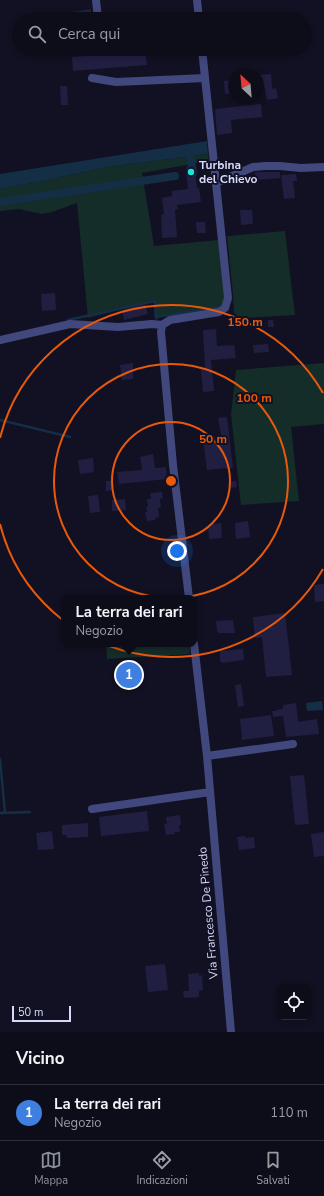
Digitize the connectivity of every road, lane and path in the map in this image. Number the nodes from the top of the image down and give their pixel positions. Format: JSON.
{"nodes":[{"id":1,"x":96,"y":0,"type":"edge"},
{"id":2,"x":197,"y":0,"type":"edge"},
{"id":3,"x":97,"y":12,"type":"edge"},
{"id":4,"x":198,"y":12,"type":"edge"},
{"id":5,"x":203,"y":56,"type":"edge"},
{"id":6,"x":92,"y":78,"type":"dead end"},
{"id":7,"x":205,"y":78,"type":"junction"},
{"id":8,"x":324,"y":167,"type":"edge"},
{"id":9,"x":216,"y":183,"type":"junction"},
{"id":10,"x":162,"y":325,"type":"junction"},
{"id":11,"x":0,"y":340,"type":"edge"},
{"id":12,"x":189,"y":595,"type":"edge"},
{"id":13,"x":194,"y":647,"type":"edge"},
{"id":14,"x":293,"y":744,"type":"dead end"},
{"id":15,"x":207,"y":756,"type":"junction"},
{"id":16,"x":210,"y":792,"type":"junction"},
{"id":17,"x":92,"y":809,"type":"dead end"},
{"id":18,"x":231,"y":1032,"type":"edge"}],
"edges":[{"from":1,"to":3,"type":"street"},
{"from":2,"to":4,"type":"street"},
{"from":5,"to":7,"type":"street"},
{"from":6,"to":7,"type":"street"},
{"from":7,"to":9,"type":"street"},
{"from":8,"to":9,"type":"street"},
{"from":9,"to":10,"type":"street"},
{"from":10,"to":11,"type":"street"},
{"from":10,"to":12,"type":"street"},
{"from":13,"to":15,"type":"street","name":"Via Francesco De Pinedo"},
{"from":14,"to":15,"type":"street"},
{"from":15,"to":16,"type":"street","name":"Via Francesco De Pinedo"},
{"from":16,"to":17,"type":"street"},
{"from":16,"to":18,"type":"street","name":"Via Francesco De Pinedo"}]}
